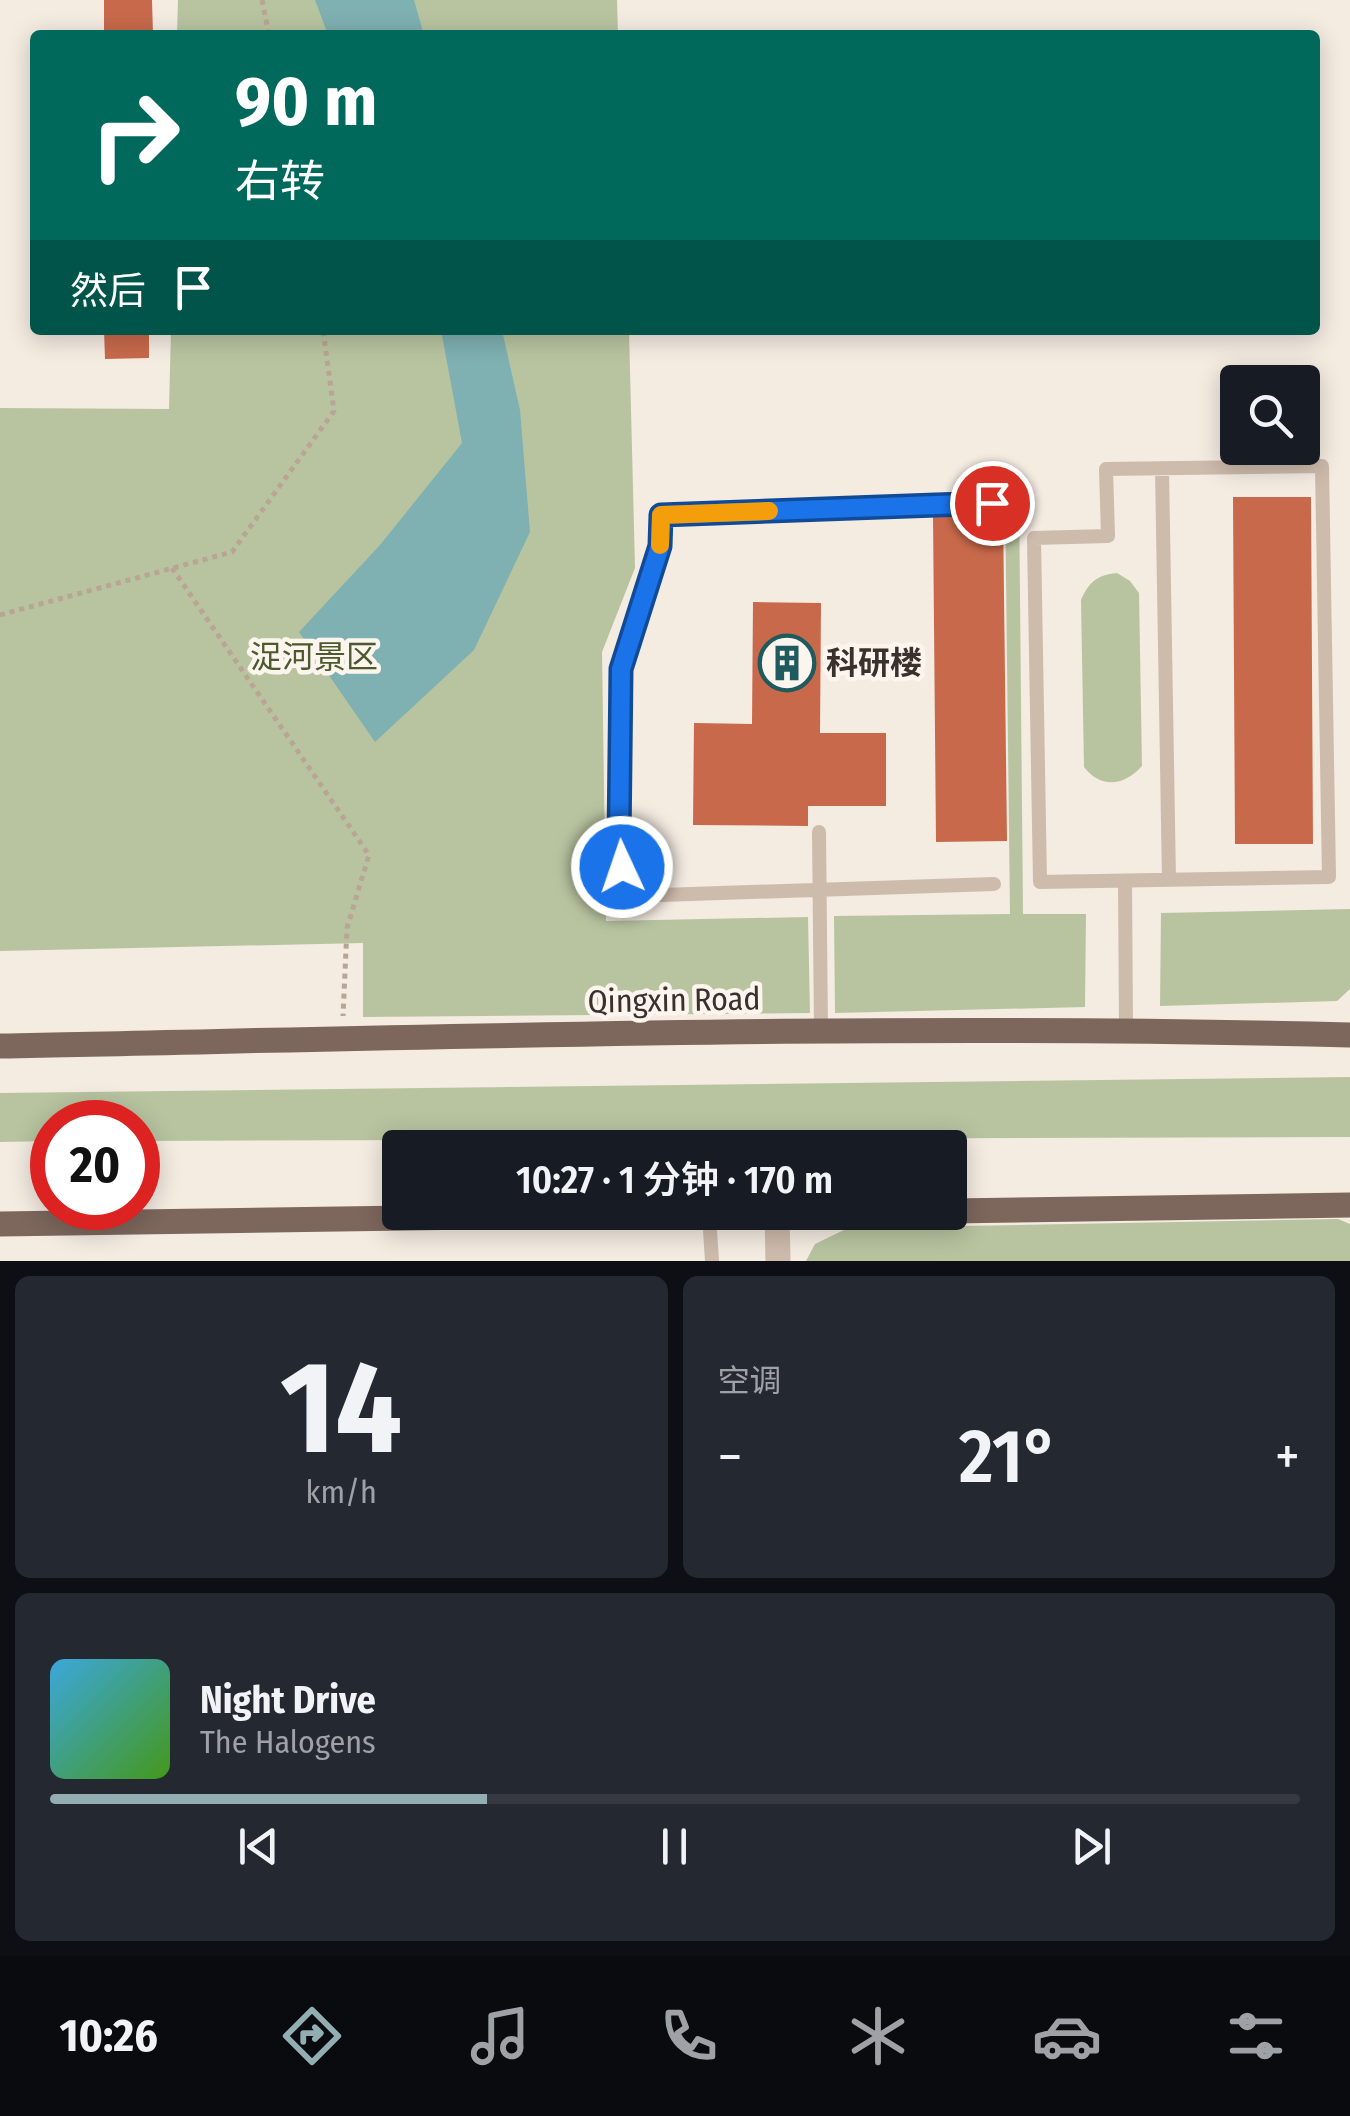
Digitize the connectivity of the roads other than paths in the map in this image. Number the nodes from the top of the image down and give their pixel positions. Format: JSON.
{"nodes":[{"id":1,"x":1162,"y":468,"type":"junction"},
{"id":2,"x":992,"y":503,"type":"dead end"},
{"id":3,"x":819,"y":832,"type":"dead end"},
{"id":4,"x":1125,"y":880,"type":"junction"},
{"id":5,"x":1169,"y":880,"type":"junction"},
{"id":6,"x":994,"y":884,"type":"dead end"},
{"id":7,"x":820,"y":890,"type":"junction"},
{"id":8,"x":1126,"y":1029,"type":"junction"},
{"id":9,"x":821,"y":1030,"type":"junction"},
{"id":10,"x":1350,"y":1035,"type":"edge"},
{"id":11,"x":0,"y":1046,"type":"edge"},
{"id":12,"x":1350,"y":1206,"type":"edge"},
{"id":13,"x":967,"y":1211,"type":"edge"},
{"id":14,"x":382,"y":1219,"type":"edge"},
{"id":15,"x":0,"y":1224,"type":"edge"},
{"id":16,"x":710,"y":1230,"type":"edge"},
{"id":17,"x":778,"y":1230,"type":"edge"},
{"id":18,"x":712,"y":1261,"type":"edge"},
{"id":19,"x":778,"y":1261,"type":"edge"}],
"edges":[{"from":1,"to":4,"type":"lane"},
{"from":1,"to":5,"type":"lane"},
{"from":1,"to":5,"type":"lane"},
{"from":2,"to":7,"type":"lane"},
{"from":3,"to":7,"type":"lane"},
{"from":4,"to":5,"type":"lane"},
{"from":4,"to":8,"type":"lane"},
{"from":6,"to":7,"type":"lane"},
{"from":7,"to":9,"type":"lane"},
{"from":8,"to":9,"type":"main road","name":"Qingxin Road"},
{"from":8,"to":10,"type":"main road","name":"Qingxin Road"},
{"from":9,"to":11,"type":"main road","name":"Qingxin Road"},
{"from":12,"to":13,"type":"main road"},
{"from":14,"to":15,"type":"main road"},
{"from":16,"to":18,"type":"lane"},
{"from":17,"to":19,"type":"street"}]}
